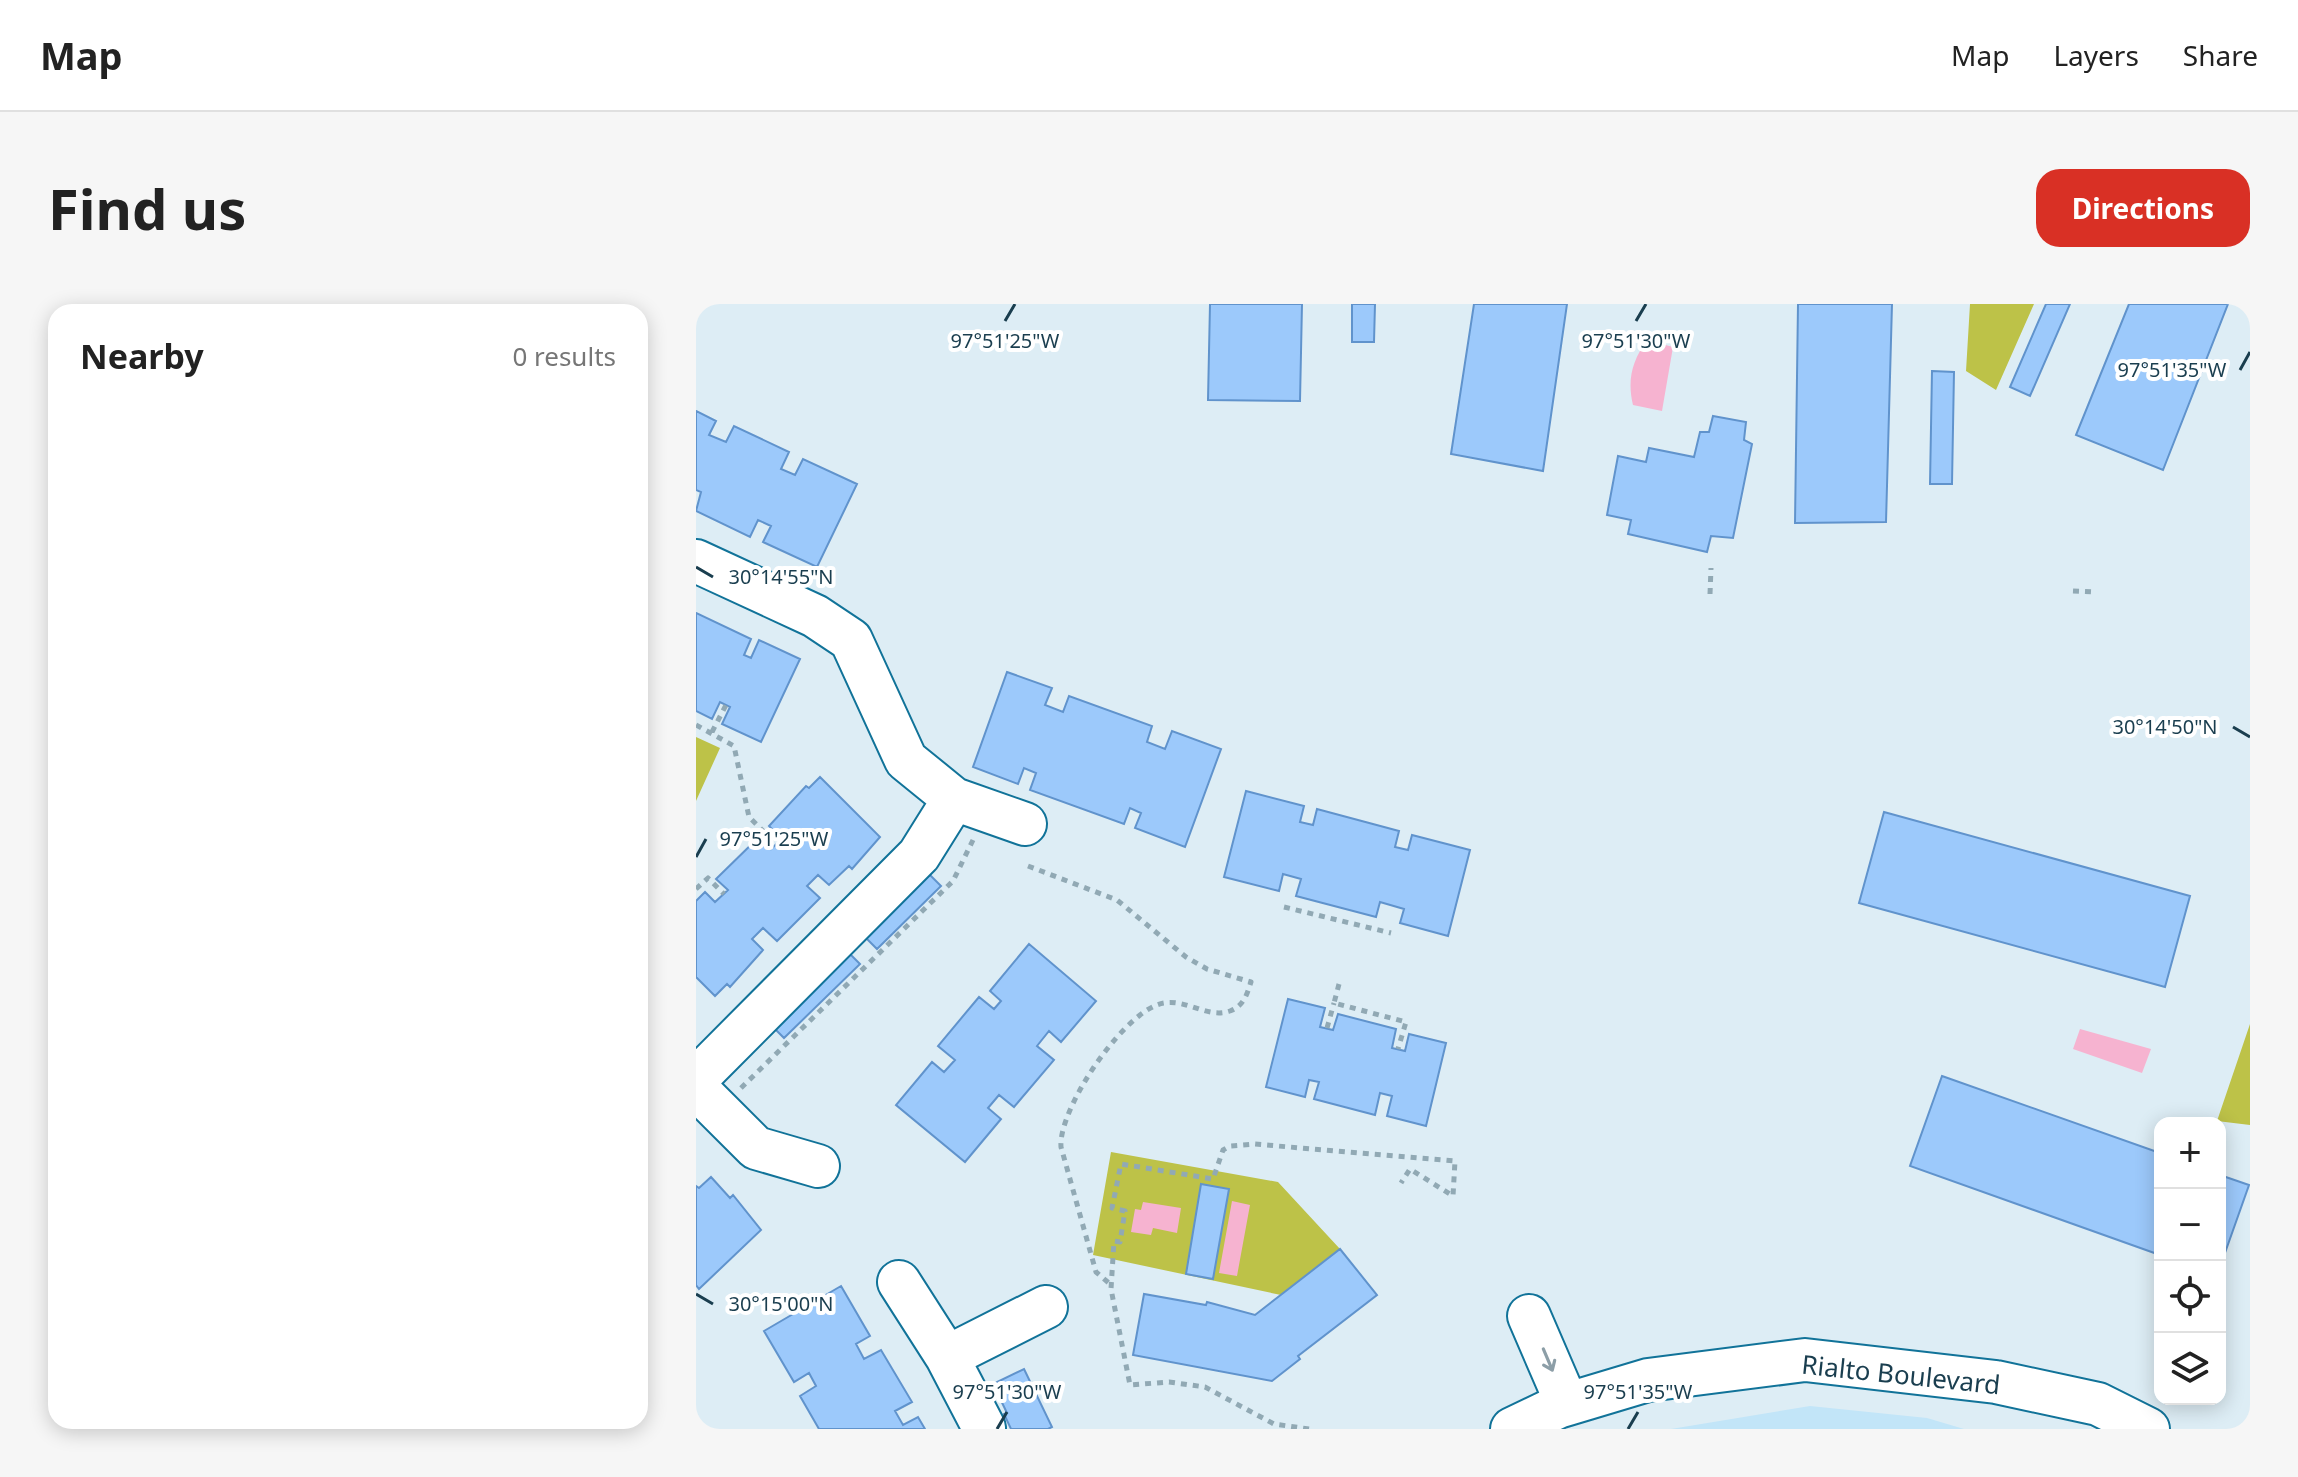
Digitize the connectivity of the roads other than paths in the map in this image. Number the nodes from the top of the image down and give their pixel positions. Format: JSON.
{"nodes":[{"id":1,"x":696,"y":561,"type":"edge"},
{"id":2,"x":966,"y":816,"type":"junction"},
{"id":3,"x":1025,"y":824,"type":"dead end"},
{"id":4,"x":708,"y":1088,"type":"edge"},
{"id":5,"x":818,"y":1166,"type":"dead end"},
{"id":6,"x":899,"y":1282,"type":"dead end"},
{"id":7,"x":1046,"y":1307,"type":"dead end"},
{"id":8,"x":1529,"y":1316,"type":"dead end"},
{"id":9,"x":947,"y":1357,"type":"junction"},
{"id":10,"x":1567,"y":1404,"type":"junction"},
{"id":11,"x":984,"y":1428,"type":"edge"},
{"id":12,"x":1512,"y":1429,"type":"edge"},
{"id":13,"x":2148,"y":1429,"type":"edge"}],
"edges":[{"from":1,"to":2,"type":"street"},
{"from":2,"to":3,"type":"street"},
{"from":2,"to":4,"type":"street"},
{"from":4,"to":5,"type":"street"},
{"from":6,"to":9,"type":"street"},
{"from":7,"to":9,"type":"street"},
{"from":8,"to":10,"type":"street","one_way":true},
{"from":9,"to":11,"type":"street"},
{"from":10,"to":12,"type":"street","name":"Rialto Boulevard"},
{"from":10,"to":13,"type":"street","name":"Rialto Boulevard"}]}
